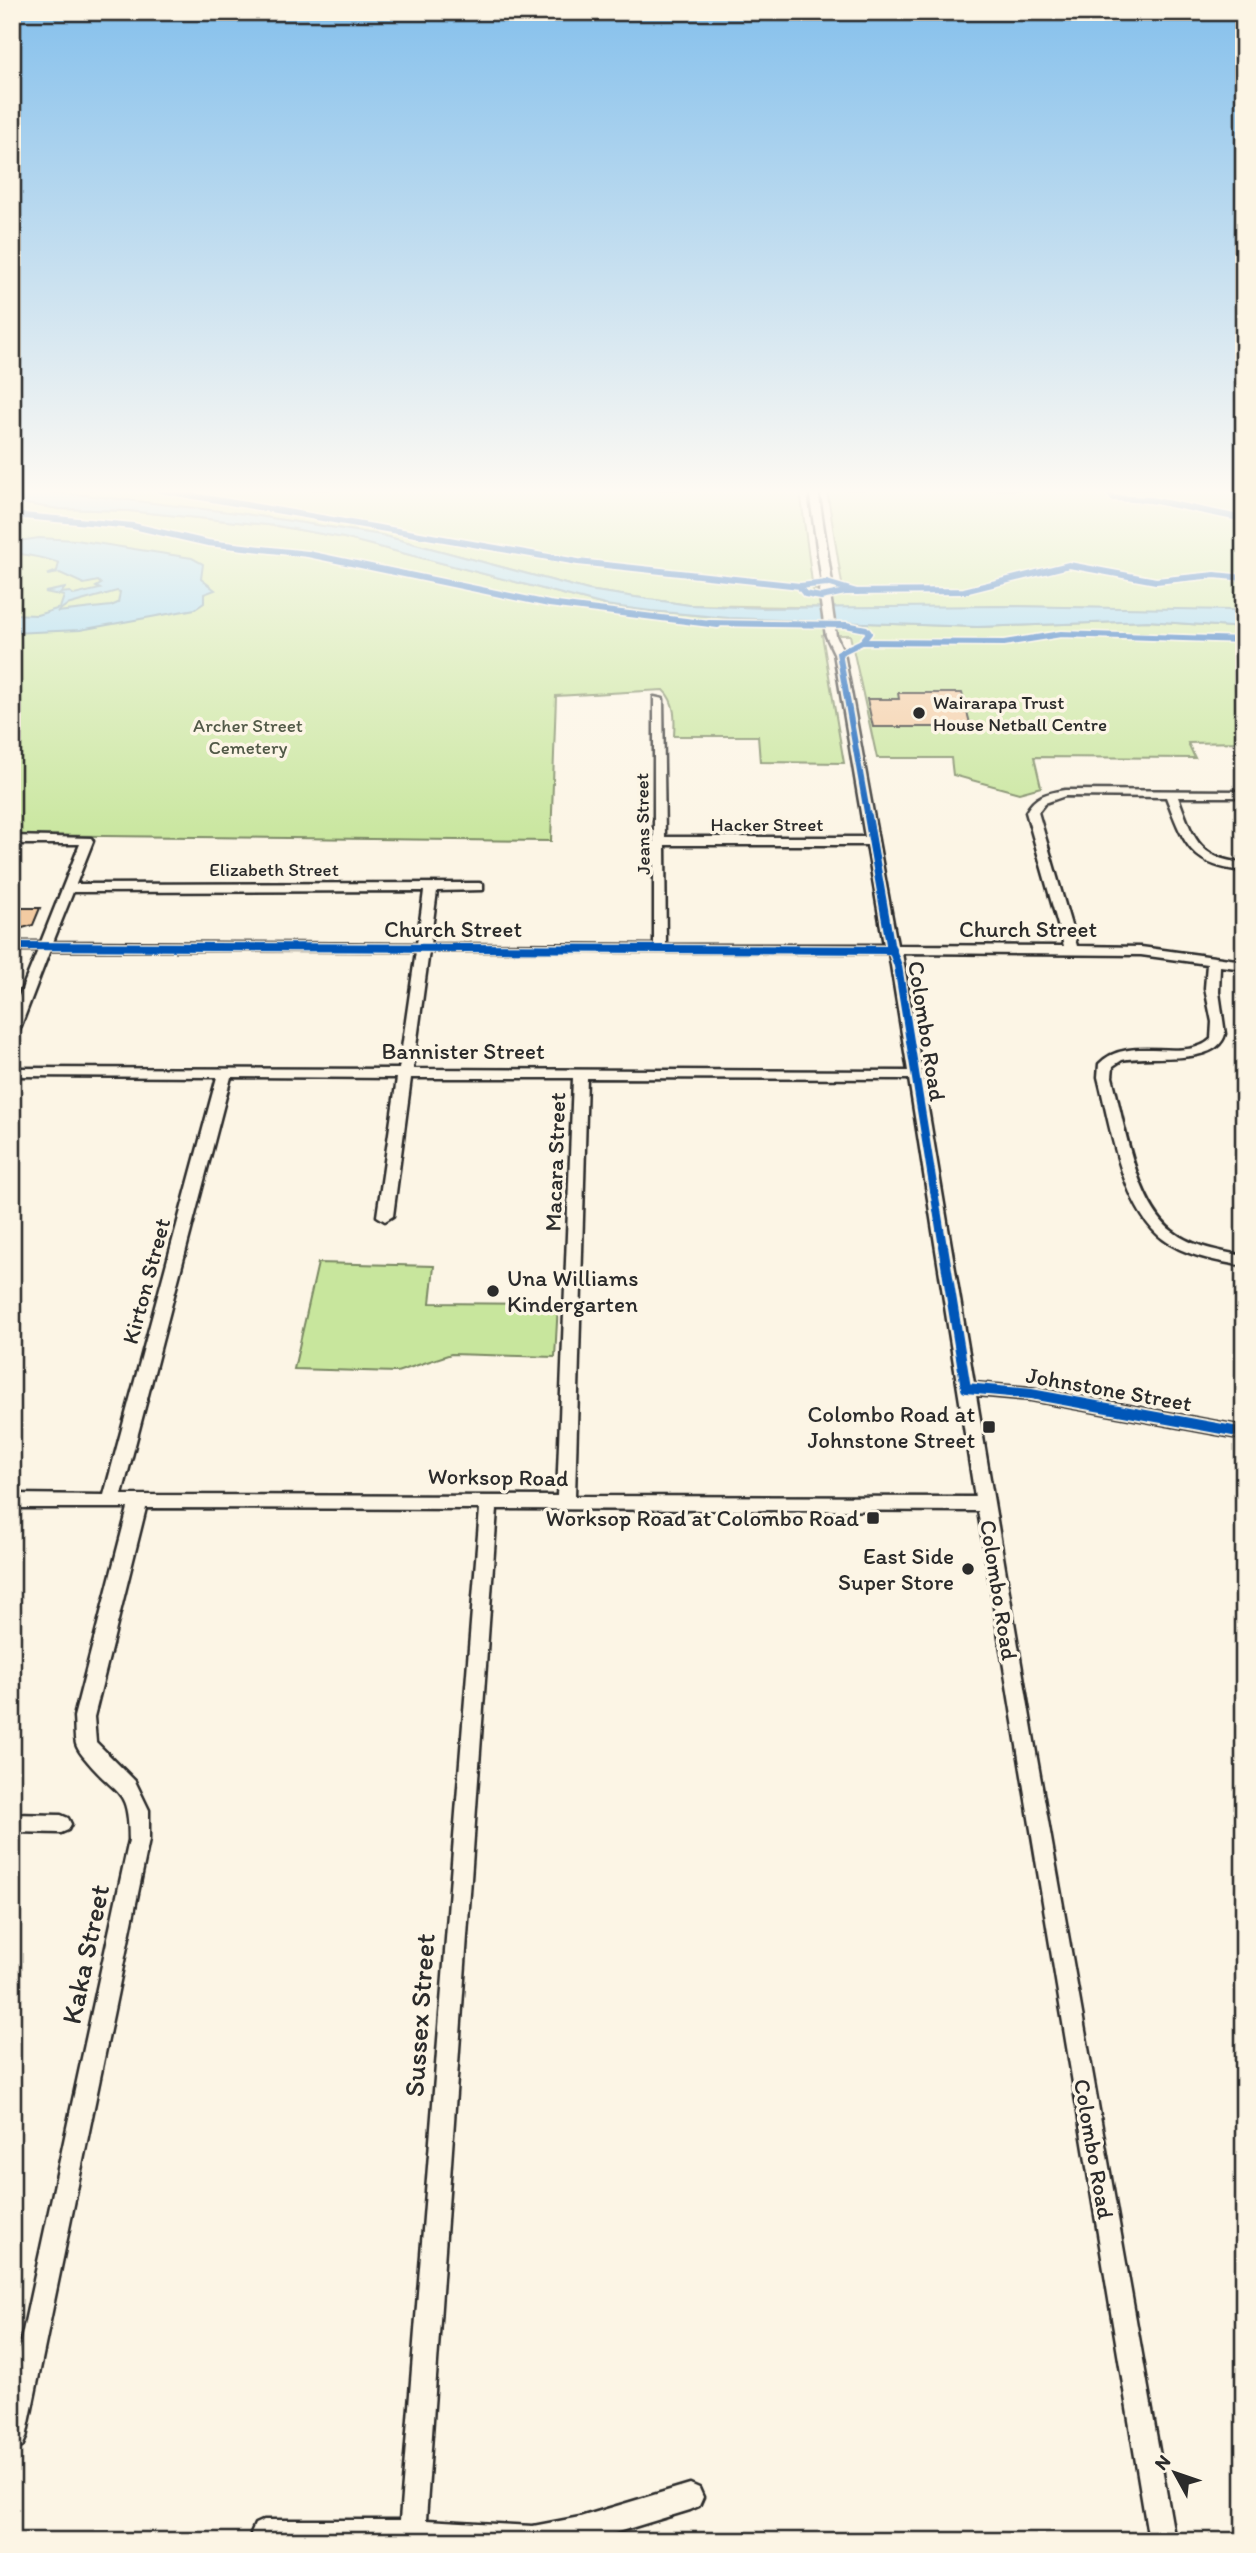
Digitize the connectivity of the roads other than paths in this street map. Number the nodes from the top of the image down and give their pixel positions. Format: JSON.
{"nodes":[{"id":1,"x":831,"y":609,"type":"edge"},
{"id":2,"x":658,"y":699,"type":"dead end"},
{"id":3,"x":1171,"y":794,"type":"junction"},
{"id":4,"x":1244,"y":794,"type":"edge"},
{"id":5,"x":12,"y":840,"type":"edge"},
{"id":6,"x":660,"y":841,"type":"junction"},
{"id":7,"x":874,"y":841,"type":"junction"},
{"id":8,"x":1244,"y":867,"type":"edge"},
{"id":9,"x":478,"y":887,"type":"dead end"},
{"id":10,"x":69,"y":888,"type":"junction"},
{"id":11,"x":431,"y":888,"type":"junction"},
{"id":12,"x":12,"y":946,"type":"edge"},
{"id":13,"x":46,"y":947,"type":"junction"},
{"id":14,"x":424,"y":948,"type":"junction"},
{"id":15,"x":660,"y":948,"type":"junction"},
{"id":16,"x":893,"y":950,"type":"junction"},
{"id":17,"x":1072,"y":950,"type":"junction"},
{"id":18,"x":1214,"y":960,"type":"junction"},
{"id":19,"x":1244,"y":965,"type":"edge"},
{"id":20,"x":12,"y":1031,"type":"edge"},
{"id":21,"x":12,"y":1072,"type":"edge"},
{"id":22,"x":225,"y":1073,"type":"junction"},
{"id":23,"x":405,"y":1074,"type":"junction"},
{"id":24,"x":580,"y":1074,"type":"junction"},
{"id":25,"x":914,"y":1075,"type":"junction"},
{"id":26,"x":385,"y":1216,"type":"dead end"},
{"id":27,"x":1244,"y":1261,"type":"edge"},
{"id":28,"x":966,"y":1388,"type":"junction"},
{"id":29,"x":1244,"y":1433,"type":"edge"},
{"id":30,"x":12,"y":1500,"type":"edge"},
{"id":31,"x":111,"y":1501,"type":"junction"},
{"id":32,"x":139,"y":1501,"type":"junction"},
{"id":33,"x":489,"y":1501,"type":"junction"},
{"id":34,"x":566,"y":1503,"type":"junction"},
{"id":35,"x":984,"y":1504,"type":"junction"},
{"id":36,"x":12,"y":1823,"type":"edge"},
{"id":37,"x":61,"y":1824,"type":"dead end"},
{"id":38,"x":13,"y":2438,"type":"edge"},
{"id":39,"x":690,"y":2497,"type":"dead end"},
{"id":40,"x":264,"y":2533,"type":"dead end"},
{"id":41,"x":412,"y":2533,"type":"junction"},
{"id":42,"x":1162,"y":2541,"type":"edge"}],
"edges":[{"from":1,"to":7,"type":"street","name":"Colombo Road"},
{"from":2,"to":6,"type":"street","name":"Jeans Street"},
{"from":3,"to":4,"type":"street"},
{"from":3,"to":8,"type":"street"},
{"from":3,"to":17,"type":"street"},
{"from":5,"to":10,"type":"street"},
{"from":6,"to":7,"type":"street","name":"Hacker Street"},
{"from":6,"to":15,"type":"street","name":"Jeans Street"},
{"from":7,"to":16,"type":"street","name":"Colombo Road"},
{"from":9,"to":11,"type":"street","name":"Elizabeth Street"},
{"from":10,"to":11,"type":"street","name":"Elizabeth Street"},
{"from":10,"to":13,"type":"street"},
{"from":11,"to":14,"type":"street"},
{"from":12,"to":13,"type":"street","name":"Church Street"},
{"from":13,"to":14,"type":"street","name":"Church Street"},
{"from":13,"to":20,"type":"street"},
{"from":14,"to":15,"type":"street","name":"Church Street"},
{"from":14,"to":23,"type":"street"},
{"from":15,"to":16,"type":"street","name":"Church Street"},
{"from":16,"to":17,"type":"street","name":"Church Street"},
{"from":16,"to":25,"type":"street","name":"Colombo Road"},
{"from":17,"to":18,"type":"street","name":"Church Street"},
{"from":18,"to":19,"type":"street","name":"Church Street"},
{"from":18,"to":27,"type":"street"},
{"from":21,"to":22,"type":"street","name":"Bannister Street"},
{"from":22,"to":23,"type":"street","name":"Bannister Street"},
{"from":22,"to":31,"type":"street","name":"Kirton Street"},
{"from":23,"to":24,"type":"street","name":"Bannister Street"},
{"from":23,"to":26,"type":"street"},
{"from":24,"to":25,"type":"street","name":"Bannister Street"},
{"from":24,"to":34,"type":"street","name":"Macara Street"},
{"from":25,"to":28,"type":"street","name":"Colombo Road"},
{"from":28,"to":29,"type":"street","name":"Johnstone Street"},
{"from":28,"to":35,"type":"street","name":"Colombo Road"},
{"from":30,"to":31,"type":"street","name":"Worksop Road"},
{"from":31,"to":32,"type":"street","name":"Worksop Road"},
{"from":32,"to":33,"type":"street","name":"Worksop Road"},
{"from":32,"to":38,"type":"street","name":"Kaka Street"},
{"from":33,"to":34,"type":"street","name":"Worksop Road"},
{"from":33,"to":41,"type":"street","name":"Sussex Street"},
{"from":34,"to":35,"type":"street","name":"Worksop Road"},
{"from":35,"to":42,"type":"street","name":"Colombo Road"},
{"from":36,"to":37,"type":"street"},
{"from":39,"to":41,"type":"street"},
{"from":40,"to":41,"type":"street"}]}
